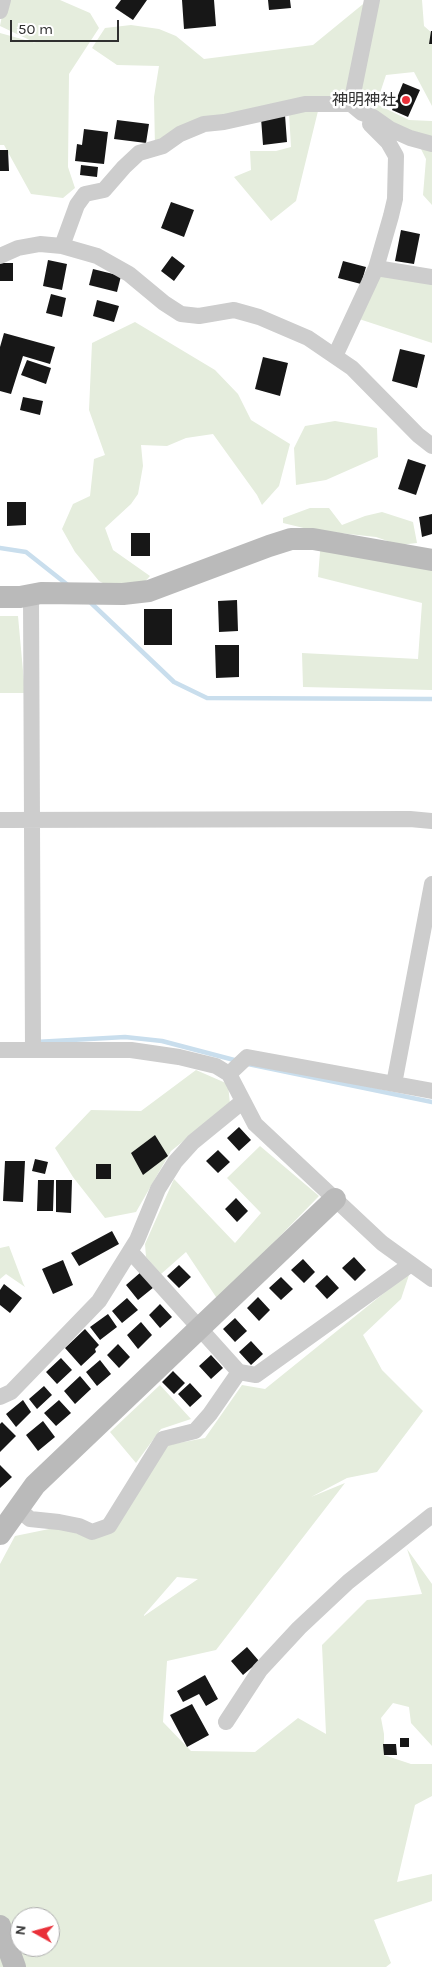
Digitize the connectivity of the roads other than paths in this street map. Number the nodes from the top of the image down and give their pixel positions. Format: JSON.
{"nodes":[{"id":1,"x":3,"y":0,"type":"edge"},
{"id":2,"x":372,"y":0,"type":"edge"},
{"id":3,"x":0,"y":11,"type":"edge"},
{"id":4,"x":356,"y":109,"type":"junction"},
{"id":5,"x":432,"y":144,"type":"edge"},
{"id":6,"x":62,"y":246,"type":"junction"},
{"id":7,"x":0,"y":256,"type":"edge"},
{"id":8,"x":376,"y":268,"type":"junction"},
{"id":9,"x":432,"y":277,"type":"edge"},
{"id":10,"x":335,"y":356,"type":"junction"},
{"id":11,"x":432,"y":446,"type":"edge"},
{"id":12,"x":432,"y":560,"type":"edge"},
{"id":13,"x":31,"y":596,"type":"junction"},
{"id":14,"x":0,"y":597,"type":"edge"},
{"id":15,"x":0,"y":820,"type":"edge"},
{"id":16,"x":33,"y":820,"type":"junction"},
{"id":17,"x":432,"y":821,"type":"edge"},
{"id":18,"x":432,"y":884,"type":"edge"},
{"id":19,"x":0,"y":1050,"type":"edge"},
{"id":20,"x":33,"y":1050,"type":"junction"},
{"id":21,"x":229,"y":1074,"type":"junction"},
{"id":22,"x":394,"y":1084,"type":"junction"},
{"id":23,"x":432,"y":1091,"type":"edge"},
{"id":24,"x":242,"y":1102,"type":"junction"},
{"id":25,"x":335,"y":1199,"type":"junction"},
{"id":26,"x":130,"y":1251,"type":"junction"},
{"id":27,"x":412,"y":1264,"type":"junction"},
{"id":28,"x":432,"y":1279,"type":"edge"},
{"id":29,"x":200,"y":1329,"type":"junction"},
{"id":30,"x":239,"y":1372,"type":"junction"},
{"id":31,"x":0,"y":1397,"type":"edge"},
{"id":32,"x":432,"y":1515,"type":"edge"},
{"id":33,"x":7,"y":1517,"type":"edge"},
{"id":34,"x":226,"y":1722,"type":"dead end"},
{"id":35,"x":0,"y":1926,"type":"edge"},
{"id":36,"x":15,"y":1967,"type":"edge"}],
"edges":[{"from":1,"to":3,"type":"street"},
{"from":2,"to":4,"type":"street"},
{"from":4,"to":5,"type":"street"},
{"from":4,"to":6,"type":"street"},
{"from":4,"to":8,"type":"street"},
{"from":6,"to":7,"type":"street"},
{"from":6,"to":10,"type":"street"},
{"from":8,"to":9,"type":"street"},
{"from":8,"to":10,"type":"street"},
{"from":10,"to":11,"type":"street"},
{"from":12,"to":13,"type":"street"},
{"from":13,"to":14,"type":"street"},
{"from":13,"to":16,"type":"street"},
{"from":15,"to":16,"type":"street"},
{"from":16,"to":17,"type":"street"},
{"from":16,"to":20,"type":"street"},
{"from":18,"to":22,"type":"street"},
{"from":19,"to":20,"type":"street"},
{"from":20,"to":21,"type":"street"},
{"from":21,"to":22,"type":"street"},
{"from":21,"to":24,"type":"street"},
{"from":22,"to":23,"type":"street"},
{"from":24,"to":25,"type":"street"},
{"from":24,"to":26,"type":"street"},
{"from":25,"to":27,"type":"street"},
{"from":25,"to":29,"type":"street"},
{"from":26,"to":29,"type":"street"},
{"from":26,"to":31,"type":"street"},
{"from":27,"to":28,"type":"street"},
{"from":27,"to":30,"type":"street"},
{"from":29,"to":30,"type":"street"},
{"from":29,"to":33,"type":"street"},
{"from":30,"to":33,"type":"street"},
{"from":32,"to":34,"type":"street"},
{"from":35,"to":36,"type":"street"}]}
